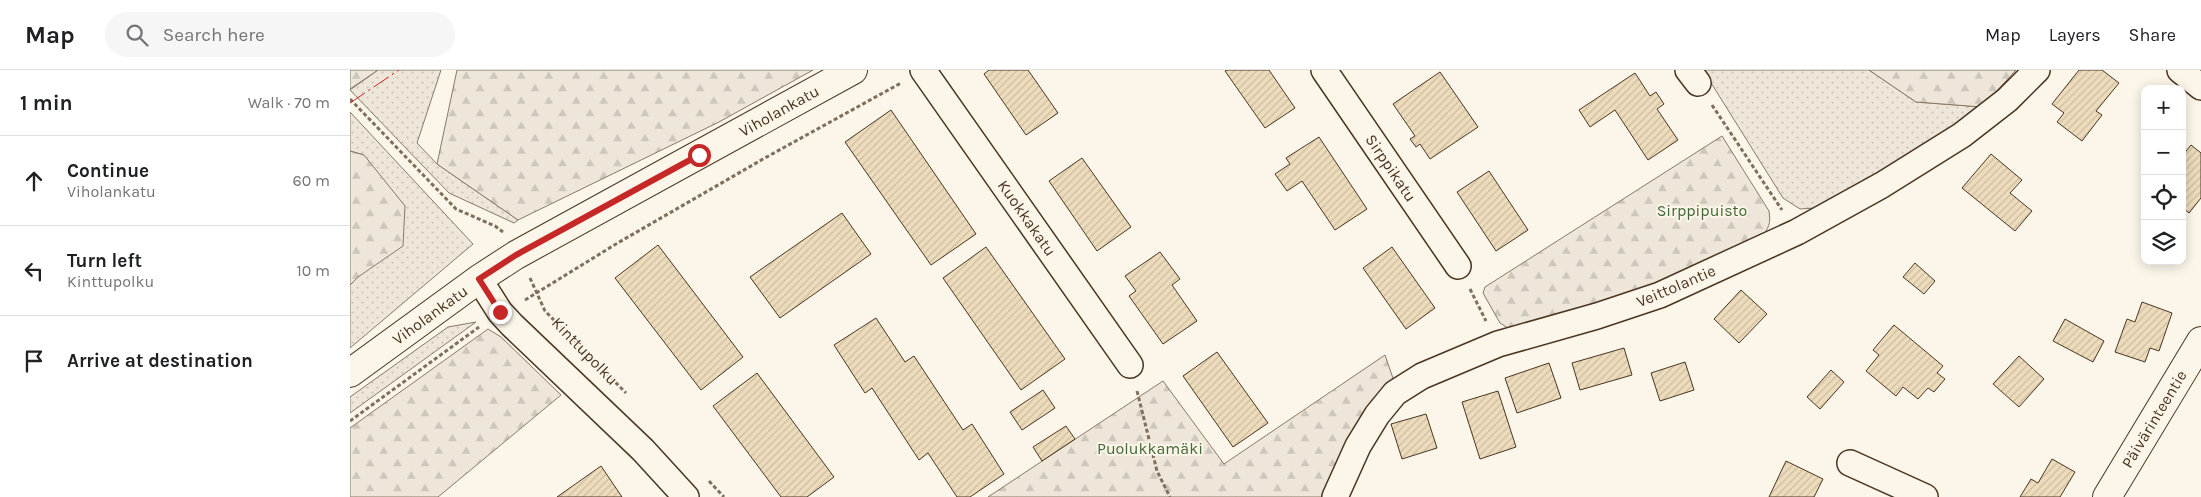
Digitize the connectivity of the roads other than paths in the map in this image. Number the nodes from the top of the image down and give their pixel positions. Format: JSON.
{"nodes":[{"id":1,"x":853,"y":70,"type":"edge"},
{"id":2,"x":923,"y":70,"type":"edge"},
{"id":3,"x":1324,"y":70,"type":"edge"},
{"id":4,"x":2037,"y":70,"type":"edge"},
{"id":5,"x":2180,"y":70,"type":"edge"},
{"id":6,"x":2201,"y":87,"type":"edge"},
{"id":7,"x":1458,"y":266,"type":"road end"},
{"id":8,"x":479,"y":279,"type":"junction"},
{"id":9,"x":2201,"y":341,"type":"edge"},
{"id":10,"x":1130,"y":365,"type":"road end"},
{"id":11,"x":350,"y":373,"type":"edge"},
{"id":12,"x":1850,"y":463,"type":"dead end"},
{"id":13,"x":686,"y":497,"type":"edge"},
{"id":14,"x":1335,"y":497,"type":"edge"},
{"id":15,"x":1925,"y":497,"type":"edge"},
{"id":16,"x":2107,"y":497,"type":"edge"}],
"edges":[{"from":1,"to":8,"type":"main road","name":"Viholankatu"},
{"from":2,"to":10,"type":"street","name":"Kuokkakatu"},
{"from":3,"to":7,"type":"street","name":"Sirppikatu"},
{"from":4,"to":14,"type":"street","name":"Veittolantie"},
{"from":5,"to":6,"type":"street"},
{"from":8,"to":11,"type":"main road","name":"Viholankatu"},
{"from":8,"to":13,"type":"street","name":"Kinttupolku"},
{"from":9,"to":16,"type":"main road","name":"Päivärinteentie"},
{"from":12,"to":15,"type":"street"}]}
